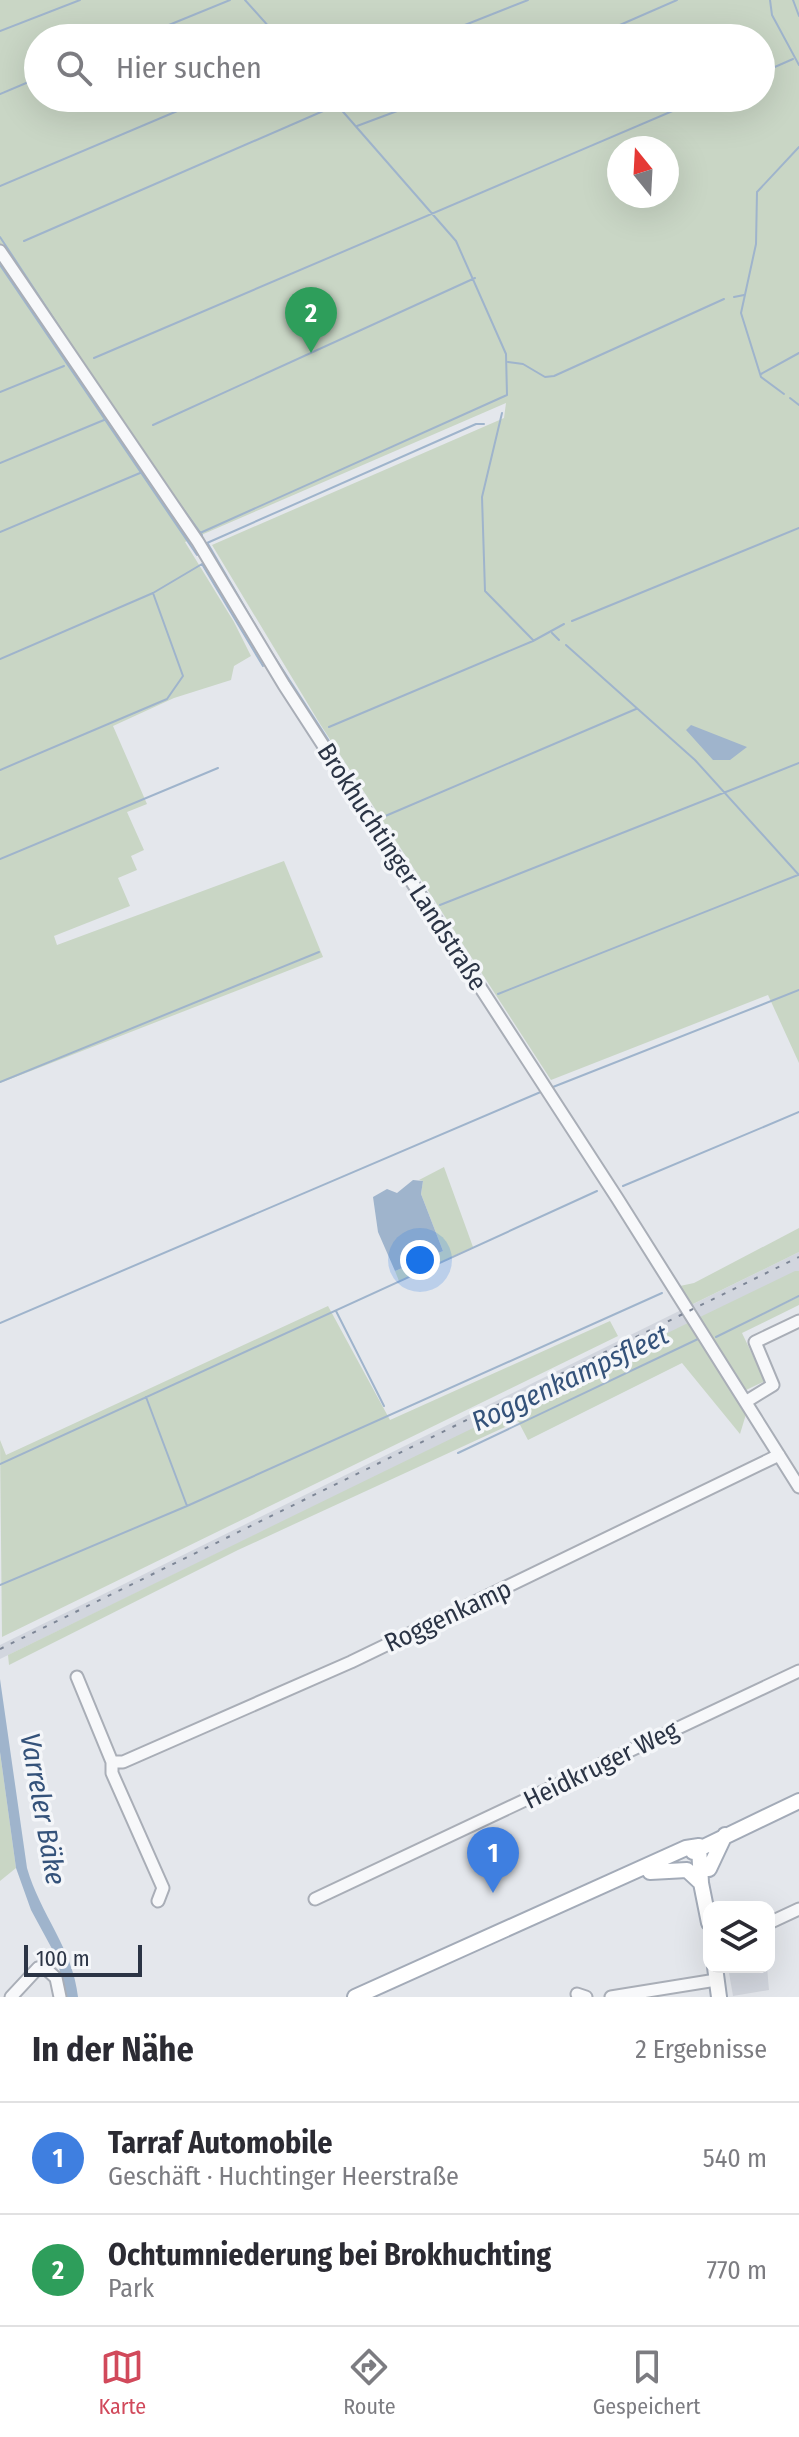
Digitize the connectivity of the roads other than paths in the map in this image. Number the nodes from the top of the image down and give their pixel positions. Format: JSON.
{"nodes":[{"id":1,"x":0,"y":251,"type":"edge"},
{"id":2,"x":799,"y":1321,"type":"edge"},
{"id":3,"x":747,"y":1401,"type":"junction"},
{"id":4,"x":779,"y":1455,"type":"junction"},
{"id":5,"x":799,"y":1487,"type":"edge"},
{"id":6,"x":799,"y":1671,"type":"edge"},
{"id":7,"x":77,"y":1677,"type":"dead end"},
{"id":8,"x":112,"y":1762,"type":"junction"},
{"id":9,"x":799,"y":1801,"type":"edge"},
{"id":10,"x":725,"y":1835,"type":"junction"},
{"id":11,"x":699,"y":1846,"type":"junction"},
{"id":12,"x":709,"y":1869,"type":"junction"},
{"id":13,"x":650,"y":1872,"type":"junction"},
{"id":14,"x":701,"y":1883,"type":"junction"},
{"id":15,"x":593,"y":1892,"type":"junction"},
{"id":16,"x":315,"y":1899,"type":"dead end"},
{"id":17,"x":158,"y":1901,"type":"dead end"},
{"id":18,"x":706,"y":1901,"type":"edge"},
{"id":19,"x":707,"y":1901,"type":"edge"},
{"id":20,"x":799,"y":1909,"type":"edge"},
{"id":21,"x":775,"y":1920,"type":"edge"},
{"id":22,"x":715,"y":1973,"type":"edge"},
{"id":23,"x":11,"y":1997,"type":"edge"},
{"id":24,"x":60,"y":1997,"type":"edge"},
{"id":25,"x":355,"y":1997,"type":"edge"},
{"id":26,"x":611,"y":1997,"type":"edge"},
{"id":27,"x":719,"y":1997,"type":"edge"}],
"edges":[{"from":1,"to":3,"type":"street","name":"Brokhuchtinger Landstraße"},
{"from":2,"to":3,"type":"street"},
{"from":3,"to":4,"type":"street","name":"Brokhuchtinger Landstraße"},
{"from":4,"to":5,"type":"street","name":"Brokhuchtinger Landstraße"},
{"from":4,"to":8,"type":"street","name":"Roggenkamp"},
{"from":6,"to":16,"type":"street","name":"Heidkruger Weg"},
{"from":7,"to":8,"type":"street"},
{"from":8,"to":17,"type":"street"},
{"from":9,"to":10,"type":"main road"},
{"from":10,"to":11,"type":"main road"},
{"from":10,"to":12,"type":"main road"},
{"from":11,"to":12,"type":"main road"},
{"from":11,"to":13,"type":"main road"},
{"from":11,"to":14,"type":"main road"},
{"from":11,"to":15,"type":"main road"},
{"from":12,"to":19,"type":"main road"},
{"from":13,"to":14,"type":"main road"},
{"from":13,"to":15,"type":"main road"},
{"from":14,"to":18,"type":"main road"},
{"from":15,"to":25,"type":"main road"},
{"from":20,"to":21,"type":"street"},
{"from":22,"to":26,"type":"street"},
{"from":22,"to":27,"type":"main road"},
{"from":23,"to":24,"type":"street"}]}
